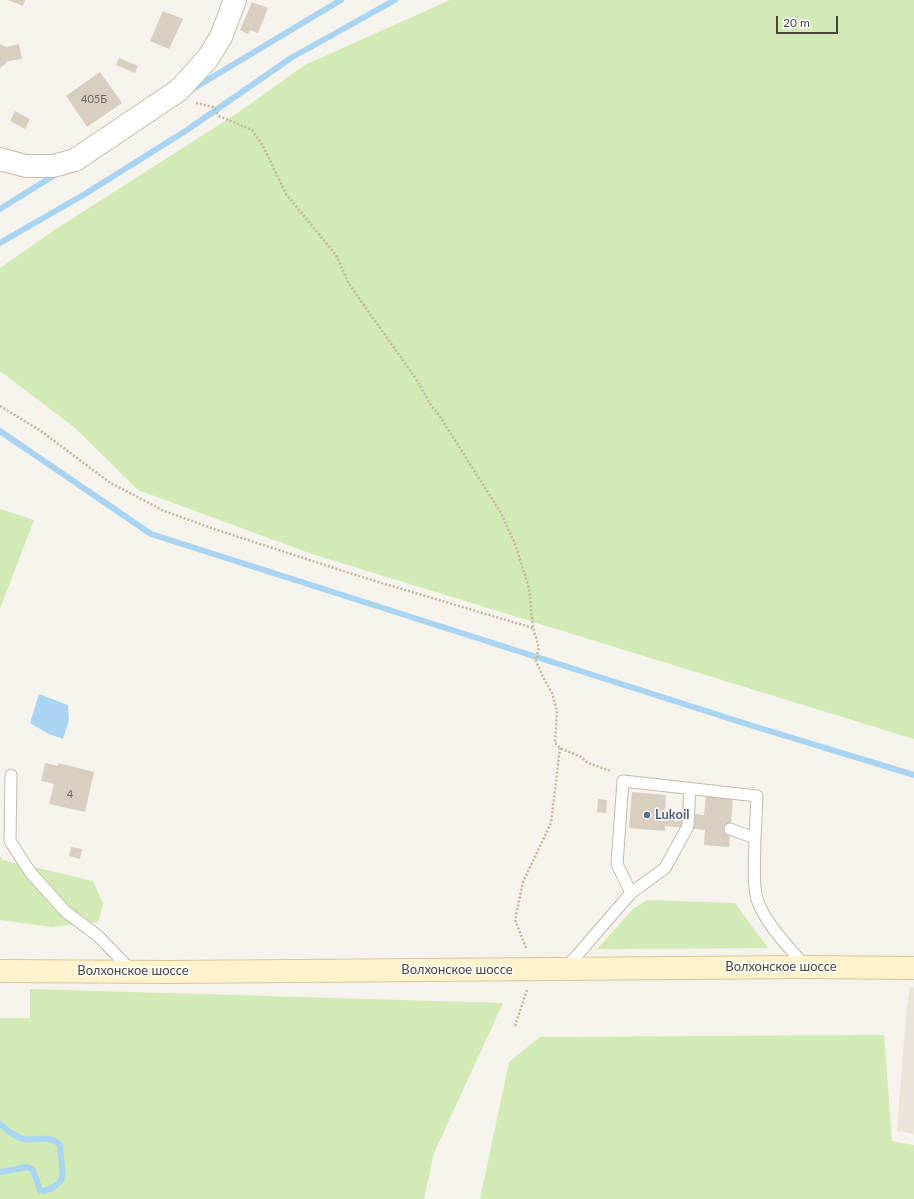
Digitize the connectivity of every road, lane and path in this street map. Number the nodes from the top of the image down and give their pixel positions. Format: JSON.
{"nodes":[{"id":1,"x":235,"y":0,"type":"edge"},
{"id":2,"x":193,"y":102,"type":"dead end"},
{"id":3,"x":0,"y":158,"type":"edge"},
{"id":4,"x":0,"y":406,"type":"edge"},
{"id":5,"x":534,"y":628,"type":"junction"},
{"id":6,"x":560,"y":748,"type":"junction"},
{"id":7,"x":611,"y":771,"type":"dead end"},
{"id":8,"x":11,"y":775,"type":"dead end"},
{"id":9,"x":690,"y":788,"type":"junction"},
{"id":10,"x":730,"y":829,"type":"dead end"},
{"id":11,"x":755,"y":838,"type":"junction"},
{"id":12,"x":631,"y":893,"type":"junction"},
{"id":13,"x":806,"y":966,"type":"junction"},
{"id":14,"x":566,"y":968,"type":"junction"},
{"id":15,"x":914,"y":968,"type":"edge"},
{"id":16,"x":534,"y":970,"type":"junction"},
{"id":17,"x":0,"y":971,"type":"edge"},
{"id":18,"x":133,"y":971,"type":"junction"},
{"id":19,"x":515,"y":1026,"type":"dead end"}],
"edges":[{"from":1,"to":3,"type":"street"},
{"from":2,"to":5,"type":"path"},
{"from":4,"to":5,"type":"path"},
{"from":5,"to":6,"type":"path"},
{"from":6,"to":7,"type":"path"},
{"from":6,"to":16,"type":"path"},
{"from":8,"to":18,"type":"lane"},
{"from":9,"to":11,"type":"lane"},
{"from":9,"to":12,"type":"lane"},
{"from":9,"to":12,"type":"lane"},
{"from":10,"to":11,"type":"lane"},
{"from":11,"to":13,"type":"lane"},
{"from":12,"to":14,"type":"lane"},
{"from":13,"to":14,"type":"main road","name":"Волхонское шоссе"},
{"from":13,"to":15,"type":"main road","name":"Волхонское шоссе"},
{"from":14,"to":16,"type":"main road","name":"Волхонское шоссе"},
{"from":16,"to":18,"type":"main road","name":"Волхонское шоссе"},
{"from":16,"to":19,"type":"path"},
{"from":17,"to":18,"type":"main road","name":"Волхонское шоссе"}]}
